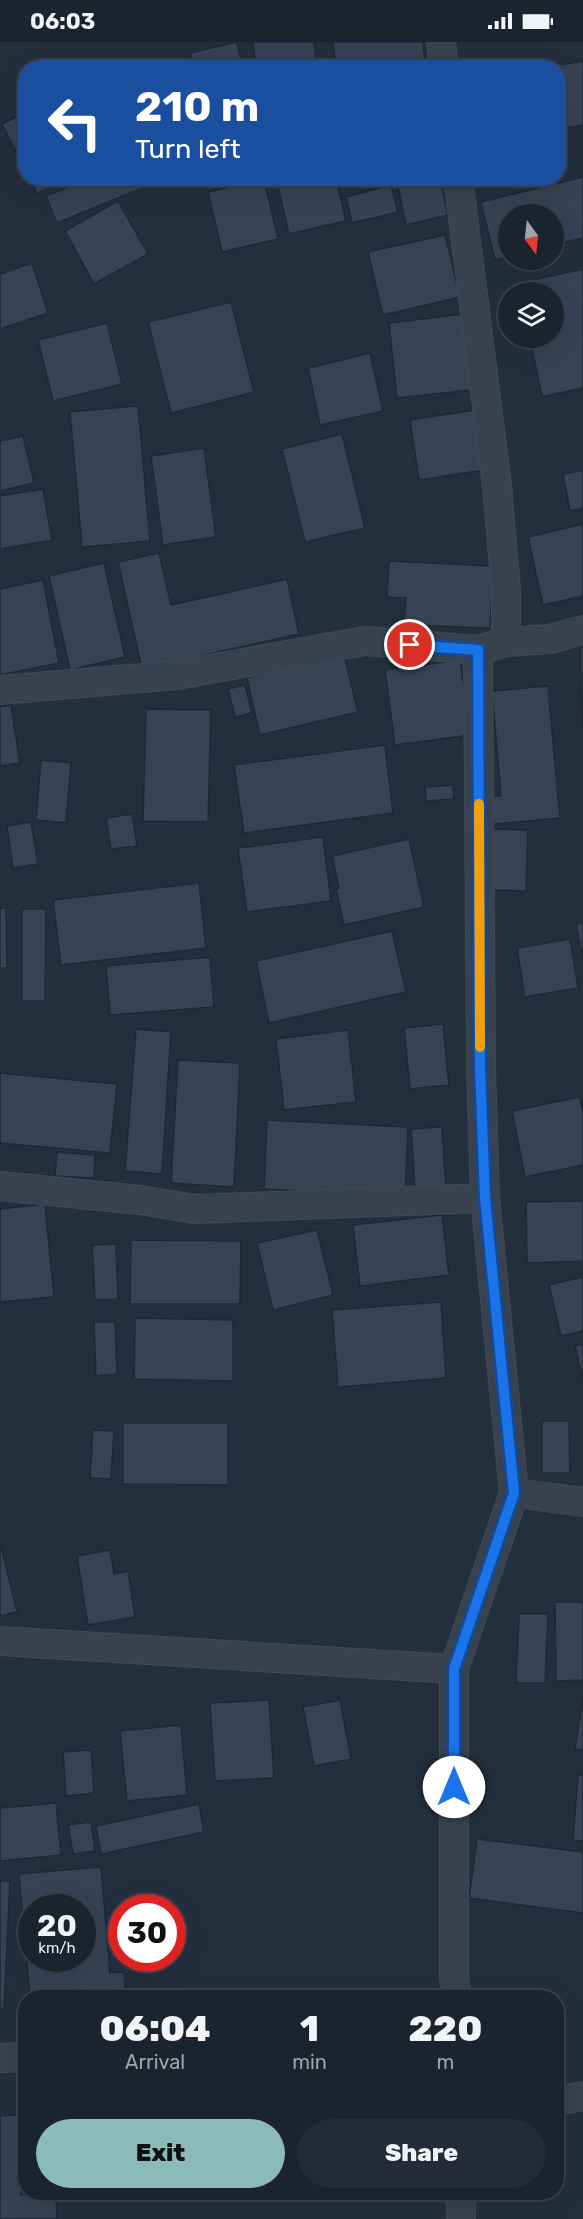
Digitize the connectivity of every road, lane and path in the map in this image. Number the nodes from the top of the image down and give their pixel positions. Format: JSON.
{"nodes":[{"id":1,"x":441,"y":42,"type":"edge"},
{"id":2,"x":443,"y":60,"type":"edge"},
{"id":3,"x":459,"y":186,"type":"edge"},
{"id":4,"x":583,"y":630,"type":"edge"},
{"id":5,"x":506,"y":642,"type":"junction"},
{"id":6,"x":478,"y":650,"type":"junction"},
{"id":7,"x":0,"y":690,"type":"edge"},
{"id":8,"x":0,"y":1186,"type":"edge"},
{"id":9,"x":485,"y":1198,"type":"junction"},
{"id":10,"x":514,"y":1493,"type":"junction"},
{"id":11,"x":583,"y":1502,"type":"edge"},
{"id":12,"x":0,"y":1641,"type":"edge"},
{"id":13,"x":454,"y":1669,"type":"junction"},
{"id":14,"x":455,"y":1990,"type":"edge"},
{"id":15,"x":18,"y":2057,"type":"edge"},
{"id":16,"x":0,"y":2058,"type":"edge"},
{"id":17,"x":583,"y":2096,"type":"edge"},
{"id":18,"x":564,"y":2100,"type":"edge"},
{"id":19,"x":460,"y":2200,"type":"edge"},
{"id":20,"x":461,"y":2219,"type":"edge"}],
"edges":[{"from":1,"to":2,"type":"street"},
{"from":3,"to":5,"type":"street"},
{"from":4,"to":5,"type":"street"},
{"from":5,"to":6,"type":"street"},
{"from":6,"to":7,"type":"street"},
{"from":6,"to":9,"type":"street"},
{"from":8,"to":9,"type":"street"},
{"from":9,"to":10,"type":"street"},
{"from":10,"to":11,"type":"street"},
{"from":10,"to":13,"type":"street"},
{"from":12,"to":13,"type":"street"},
{"from":13,"to":14,"type":"street"},
{"from":15,"to":16,"type":"street"},
{"from":17,"to":18,"type":"street"},
{"from":19,"to":20,"type":"street"}]}
